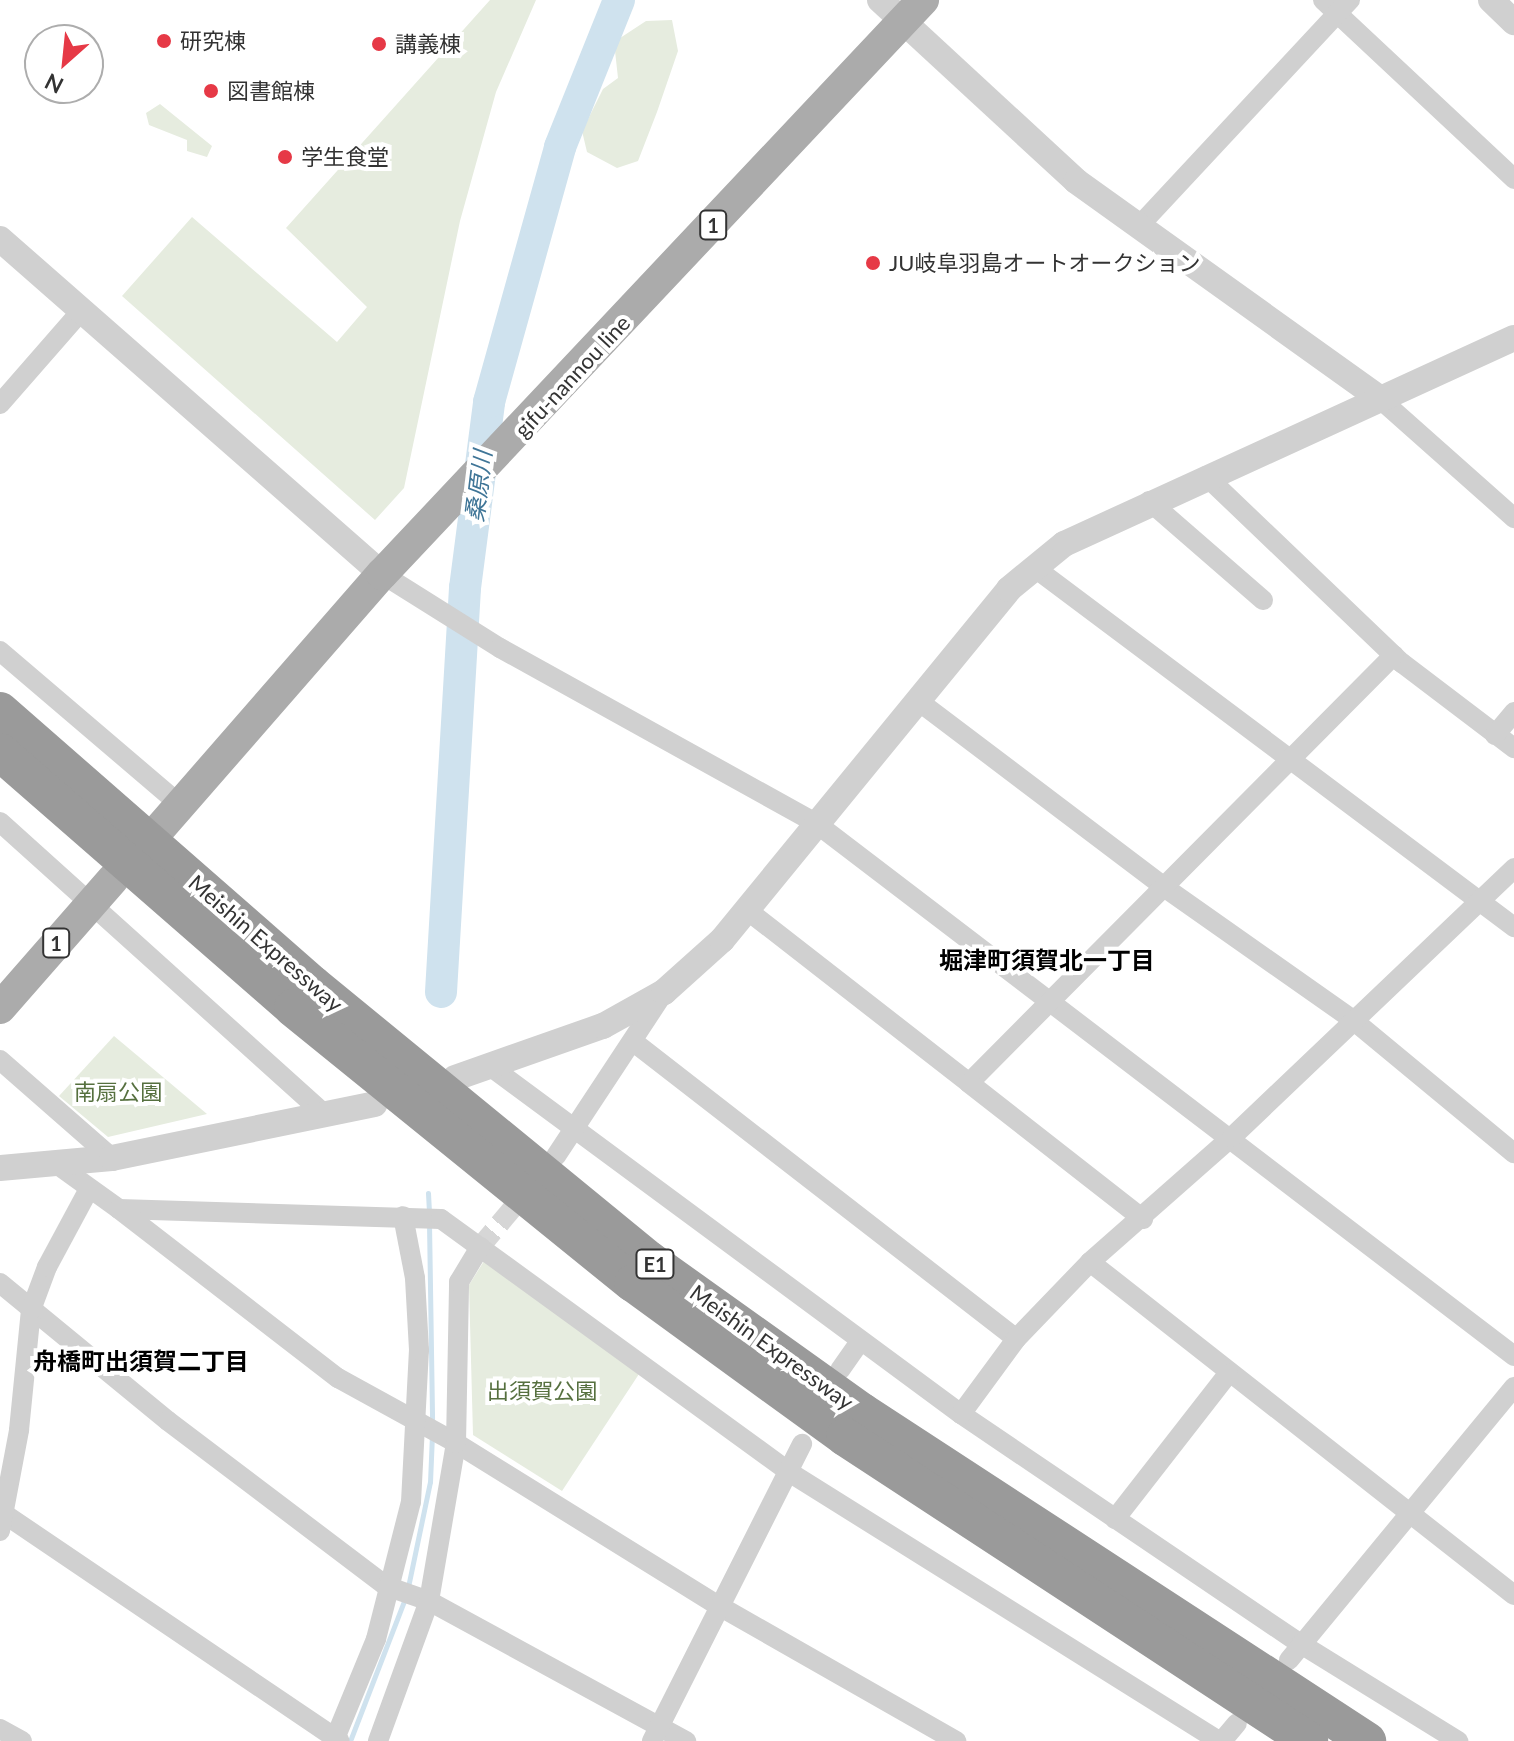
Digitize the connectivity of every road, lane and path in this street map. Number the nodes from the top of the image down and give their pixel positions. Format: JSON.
{"nodes":[{"id":1,"x":880,"y":0,"type":"edge"},
{"id":2,"x":1491,"y":0,"type":"edge"},
{"id":3,"x":1337,"y":5,"type":"edge"},
{"id":4,"x":913,"y":11,"type":"edge"},
{"id":5,"x":1514,"y":22,"type":"edge"},
{"id":6,"x":1514,"y":179,"type":"edge"},
{"id":7,"x":1140,"y":225,"type":"junction"},
{"id":8,"x":0,"y":239,"type":"edge"},
{"id":9,"x":81,"y":311,"type":"junction"},
{"id":10,"x":1514,"y":338,"type":"edge"},
{"id":11,"x":1379,"y":398,"type":"junction"},
{"id":12,"x":0,"y":404,"type":"edge"},
{"id":13,"x":1206,"y":476,"type":"junction"},
{"id":14,"x":1149,"y":501,"type":"junction"},
{"id":15,"x":1514,"y":518,"type":"edge"},
{"id":16,"x":1035,"y":568,"type":"junction"},
{"id":17,"x":382,"y":574,"type":"junction"},
{"id":18,"x":1263,"y":600,"type":"dead end"},
{"id":19,"x":0,"y":651,"type":"edge"},
{"id":20,"x":1394,"y":655,"type":"junction"},
{"id":21,"x":917,"y":700,"type":"junction"},
{"id":22,"x":0,"y":711,"type":"edge"},
{"id":23,"x":1514,"y":712,"type":"edge"},
{"id":24,"x":1495,"y":735,"type":"junction"},
{"id":25,"x":1514,"y":748,"type":"edge"},
{"id":26,"x":0,"y":752,"type":"edge"},
{"id":27,"x":1290,"y":760,"type":"junction"},
{"id":28,"x":170,"y":816,"type":"joint"},
{"id":29,"x":0,"y":822,"type":"edge"},
{"id":30,"x":817,"y":824,"type":"junction"},
{"id":31,"x":1514,"y":868,"type":"edge"},
{"id":32,"x":113,"y":879,"type":"dead end"},
{"id":33,"x":1164,"y":887,"type":"junction"},
{"id":34,"x":1479,"y":901,"type":"junction"},
{"id":35,"x":91,"y":903,"type":"junction"},
{"id":36,"x":747,"y":910,"type":"junction"},
{"id":37,"x":1514,"y":927,"type":"edge"},
{"id":38,"x":664,"y":992,"type":"junction"},
{"id":39,"x":1051,"y":1001,"type":"junction"},
{"id":40,"x":0,"y":1008,"type":"edge"},
{"id":41,"x":1353,"y":1020,"type":"junction"},
{"id":42,"x":635,"y":1043,"type":"junction"},
{"id":43,"x":0,"y":1060,"type":"edge"},
{"id":44,"x":491,"y":1067,"type":"junction"},
{"id":45,"x":455,"y":1078,"type":"dead end"},
{"id":46,"x":969,"y":1083,"type":"junction"},
{"id":47,"x":374,"y":1104,"type":"dead end"},
{"id":48,"x":324,"y":1114,"type":"junction"},
{"id":49,"x":575,"y":1129,"type":"junction"},
{"id":50,"x":1232,"y":1137,"type":"junction"},
{"id":51,"x":1514,"y":1153,"type":"edge"},
{"id":52,"x":556,"y":1156,"type":"dead end"},
{"id":53,"x":112,"y":1158,"type":"junction"},
{"id":54,"x":55,"y":1163,"type":"junction"},
{"id":55,"x":0,"y":1168,"type":"edge"},
{"id":56,"x":88,"y":1191,"type":"junction"},
{"id":57,"x":119,"y":1209,"type":"junction"},
{"id":58,"x":406,"y":1216,"type":"junction"},
{"id":59,"x":1143,"y":1219,"type":"junction"},
{"id":60,"x":480,"y":1247,"type":"junction"},
{"id":61,"x":1090,"y":1262,"type":"junction"},
{"id":62,"x":0,"y":1283,"type":"edge"},
{"id":63,"x":31,"y":1310,"type":"junction"},
{"id":64,"x":1016,"y":1339,"type":"junction"},
{"id":65,"x":859,"y":1343,"type":"junction"},
{"id":66,"x":1514,"y":1356,"type":"edge"},
{"id":67,"x":840,"y":1370,"type":"dead end"},
{"id":68,"x":1228,"y":1374,"type":"junction"},
{"id":69,"x":1514,"y":1387,"type":"edge"},
{"id":70,"x":961,"y":1414,"type":"junction"},
{"id":71,"x":420,"y":1426,"type":"junction"},
{"id":72,"x":450,"y":1440,"type":"junction"},
{"id":73,"x":802,"y":1444,"type":"dead end"},
{"id":74,"x":789,"y":1472,"type":"junction"},
{"id":75,"x":1409,"y":1511,"type":"junction"},
{"id":76,"x":1,"y":1518,"type":"edge"},
{"id":77,"x":1115,"y":1519,"type":"junction"},
{"id":78,"x":391,"y":1588,"type":"junction"},
{"id":79,"x":1514,"y":1595,"type":"edge"},
{"id":80,"x":422,"y":1599,"type":"junction"},
{"id":81,"x":721,"y":1607,"type":"junction"},
{"id":82,"x":1295,"y":1652,"type":"junction"},
{"id":83,"x":1237,"y":1723,"type":"dead end"},
{"id":84,"x":0,"y":1729,"type":"edge"},
{"id":85,"x":656,"y":1734,"type":"edge"},
{"id":86,"x":337,"y":1740,"type":"edge"},
{"id":87,"x":22,"y":1741,"type":"edge"},
{"id":88,"x":378,"y":1741,"type":"edge"},
{"id":89,"x":686,"y":1741,"type":"edge"},
{"id":90,"x":956,"y":1741,"type":"edge"},
{"id":91,"x":1221,"y":1741,"type":"edge"},
{"id":92,"x":1309,"y":1741,"type":"edge"},
{"id":93,"x":1367,"y":1741,"type":"edge"},
{"id":94,"x":1458,"y":1741,"type":"edge"}],
"edges":[{"from":1,"to":4,"type":"street"},
{"from":2,"to":5,"type":"street"},
{"from":3,"to":6,"type":"street"},
{"from":3,"to":7,"type":"street"},
{"from":4,"to":7,"type":"street"},
{"from":4,"to":17,"type":"main road","name":"gifu-nannou line","number":"1"},
{"from":7,"to":11,"type":"street"},
{"from":8,"to":9,"type":"street"},
{"from":9,"to":12,"type":"street"},
{"from":9,"to":17,"type":"street"},
{"from":10,"to":11,"type":"street"},
{"from":11,"to":13,"type":"street"},
{"from":11,"to":15,"type":"street"},
{"from":13,"to":14,"type":"street"},
{"from":13,"to":20,"type":"street"},
{"from":14,"to":16,"type":"street"},
{"from":14,"to":18,"type":"street"},
{"from":16,"to":21,"type":"street"},
{"from":16,"to":27,"type":"street"},
{"from":17,"to":28,"type":"main road","name":"gifu-nannou line","number":"1"},
{"from":17,"to":30,"type":"street"},
{"from":19,"to":28,"type":"street"},
{"from":20,"to":24,"type":"street"},
{"from":20,"to":27,"type":"street"},
{"from":21,"to":30,"type":"street"},
{"from":21,"to":33,"type":"street"},
{"from":22,"to":93,"type":"highway","name":"Meishin Expressway","number":"E1"},
{"from":23,"to":24,"type":"street"},
{"from":24,"to":25,"type":"street"},
{"from":26,"to":92,"type":"highway","name":"Meishin Expressway","number":"E1"},
{"from":27,"to":33,"type":"street"},
{"from":27,"to":34,"type":"street"},
{"from":29,"to":35,"type":"street"},
{"from":30,"to":36,"type":"street"},
{"from":30,"to":39,"type":"street"},
{"from":31,"to":34,"type":"street"},
{"from":32,"to":35,"type":"main road","number":"1"},
{"from":33,"to":39,"type":"street"},
{"from":33,"to":41,"type":"street"},
{"from":34,"to":37,"type":"street"},
{"from":34,"to":41,"type":"street"},
{"from":35,"to":40,"type":"main road","number":"1"},
{"from":35,"to":48,"type":"street"},
{"from":36,"to":38,"type":"street"},
{"from":36,"to":46,"type":"street"},
{"from":38,"to":42,"type":"street"},
{"from":38,"to":44,"type":"street"},
{"from":39,"to":46,"type":"street"},
{"from":39,"to":50,"type":"street"},
{"from":41,"to":50,"type":"street"},
{"from":41,"to":51,"type":"street"},
{"from":42,"to":49,"type":"street"},
{"from":42,"to":64,"type":"street"},
{"from":43,"to":53,"type":"street"},
{"from":44,"to":45,"type":"street"},
{"from":44,"to":49,"type":"street"},
{"from":46,"to":59,"type":"street"},
{"from":47,"to":48,"type":"street"},
{"from":48,"to":53,"type":"street"},
{"from":49,"to":52,"type":"street"},
{"from":49,"to":65,"type":"street"},
{"from":50,"to":59,"type":"street"},
{"from":50,"to":66,"type":"street"},
{"from":53,"to":54,"type":"street"},
{"from":54,"to":55,"type":"street"},
{"from":54,"to":56,"type":"street"},
{"from":56,"to":57,"type":"street"},
{"from":56,"to":63,"type":"street"},
{"from":57,"to":58,"type":"street"},
{"from":57,"to":71,"type":"street"},
{"from":58,"to":60,"type":"street"},
{"from":58,"to":71,"type":"street"},
{"from":59,"to":61,"type":"street"},
{"from":60,"to":72,"type":"street"},
{"from":60,"to":74,"type":"street"},
{"from":61,"to":64,"type":"street"},
{"from":61,"to":68,"type":"street"},
{"from":62,"to":63,"type":"street"},
{"from":63,"to":76,"type":"street"},
{"from":63,"to":78,"type":"street"},
{"from":64,"to":70,"type":"street"},
{"from":65,"to":67,"type":"street"},
{"from":65,"to":70,"type":"street"},
{"from":68,"to":75,"type":"street"},
{"from":68,"to":77,"type":"street"},
{"from":69,"to":75,"type":"street"},
{"from":70,"to":77,"type":"street"},
{"from":71,"to":72,"type":"street"},
{"from":71,"to":78,"type":"street"},
{"from":72,"to":80,"type":"street"},
{"from":72,"to":81,"type":"street"},
{"from":73,"to":74,"type":"street"},
{"from":74,"to":81,"type":"street"},
{"from":74,"to":91,"type":"street"},
{"from":75,"to":79,"type":"street"},
{"from":75,"to":82,"type":"street"},
{"from":76,"to":86,"type":"street"},
{"from":77,"to":82,"type":"street"},
{"from":78,"to":80,"type":"street"},
{"from":78,"to":86,"type":"street"},
{"from":80,"to":85,"type":"street"},
{"from":80,"to":88,"type":"street"},
{"from":81,"to":85,"type":"street"},
{"from":81,"to":90,"type":"street"},
{"from":82,"to":94,"type":"street"},
{"from":83,"to":91,"type":"street"},
{"from":84,"to":87,"type":"street"},
{"from":85,"to":89,"type":"street"}]}
